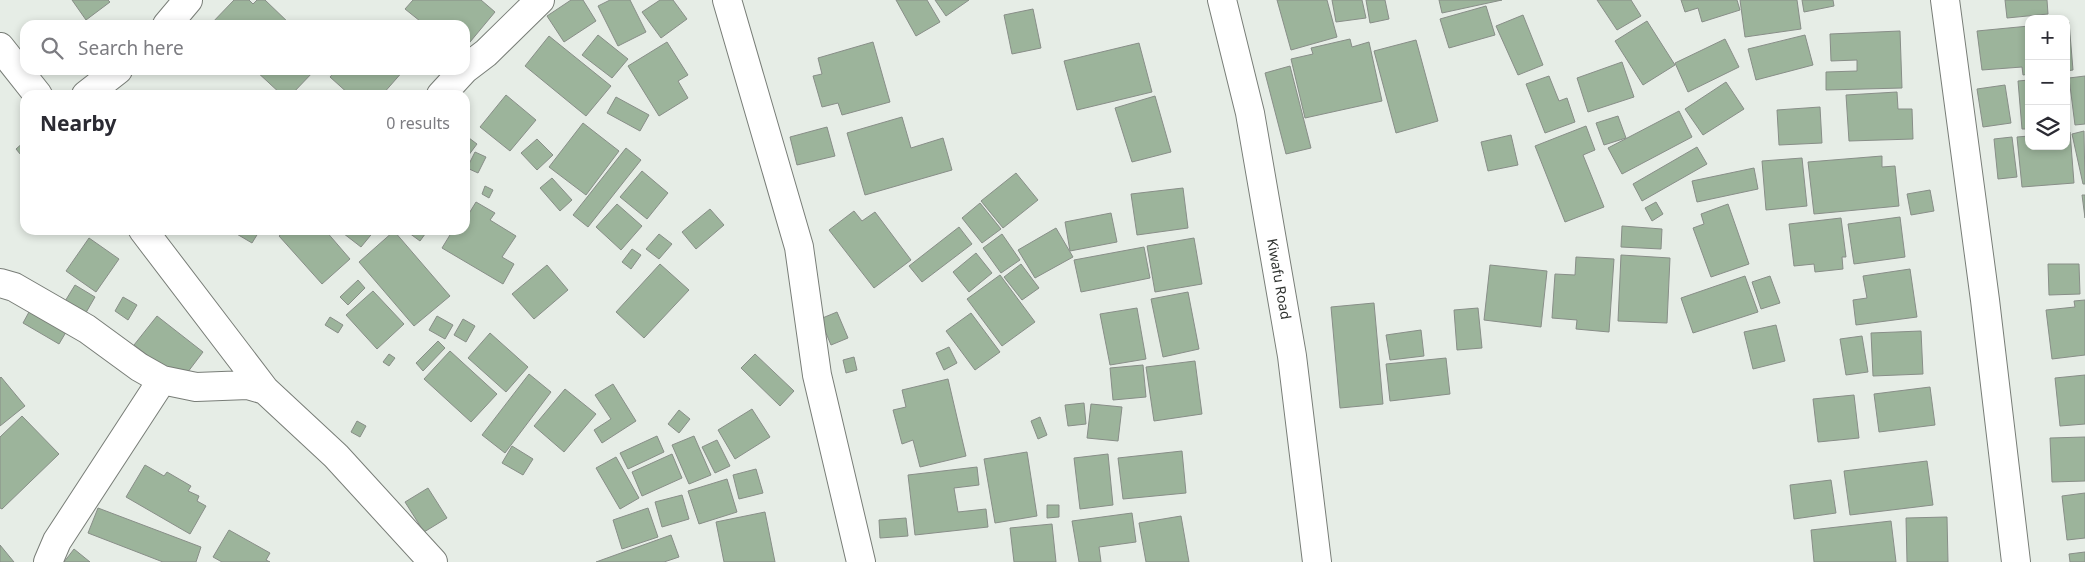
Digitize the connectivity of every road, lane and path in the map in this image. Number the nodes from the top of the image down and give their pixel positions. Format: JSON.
{"nodes":[{"id":1,"x":188,"y":0,"type":"edge"},
{"id":2,"x":540,"y":0,"type":"edge"},
{"id":3,"x":727,"y":0,"type":"edge"},
{"id":4,"x":1222,"y":0,"type":"edge"},
{"id":5,"x":1946,"y":0,"type":"edge"},
{"id":6,"x":171,"y":20,"type":"edge"},
{"id":7,"x":0,"y":46,"type":"edge"},
{"id":8,"x":470,"y":64,"type":"edge"},
{"id":9,"x":20,"y":72,"type":"edge"},
{"id":10,"x":22,"y":75,"type":"edge"},
{"id":11,"x":112,"y":75,"type":"edge"},
{"id":12,"x":459,"y":75,"type":"edge"},
{"id":13,"x":34,"y":90,"type":"edge"},
{"id":14,"x":92,"y":90,"type":"edge"},
{"id":15,"x":445,"y":90,"type":"edge"},
{"id":16,"x":147,"y":235,"type":"edge"},
{"id":17,"x":0,"y":283,"type":"edge"},
{"id":18,"x":162,"y":380,"type":"junction"},
{"id":19,"x":265,"y":390,"type":"junction"},
{"id":20,"x":48,"y":562,"type":"edge"},
{"id":21,"x":433,"y":562,"type":"edge"},
{"id":22,"x":861,"y":562,"type":"edge"},
{"id":23,"x":1317,"y":562,"type":"edge"},
{"id":24,"x":2016,"y":562,"type":"edge"}],
"edges":[{"from":1,"to":6,"type":"street"},
{"from":2,"to":8,"type":"street"},
{"from":3,"to":22,"type":"street"},
{"from":4,"to":23,"type":"street","name":"Kiwafu Road"},
{"from":5,"to":24,"type":"street"},
{"from":7,"to":9,"type":"street"},
{"from":10,"to":13,"type":"street"},
{"from":11,"to":14,"type":"street"},
{"from":12,"to":15,"type":"street"},
{"from":16,"to":19,"type":"street"},
{"from":17,"to":18,"type":"street"},
{"from":18,"to":19,"type":"street"},
{"from":18,"to":20,"type":"street"},
{"from":19,"to":21,"type":"street"}]}
